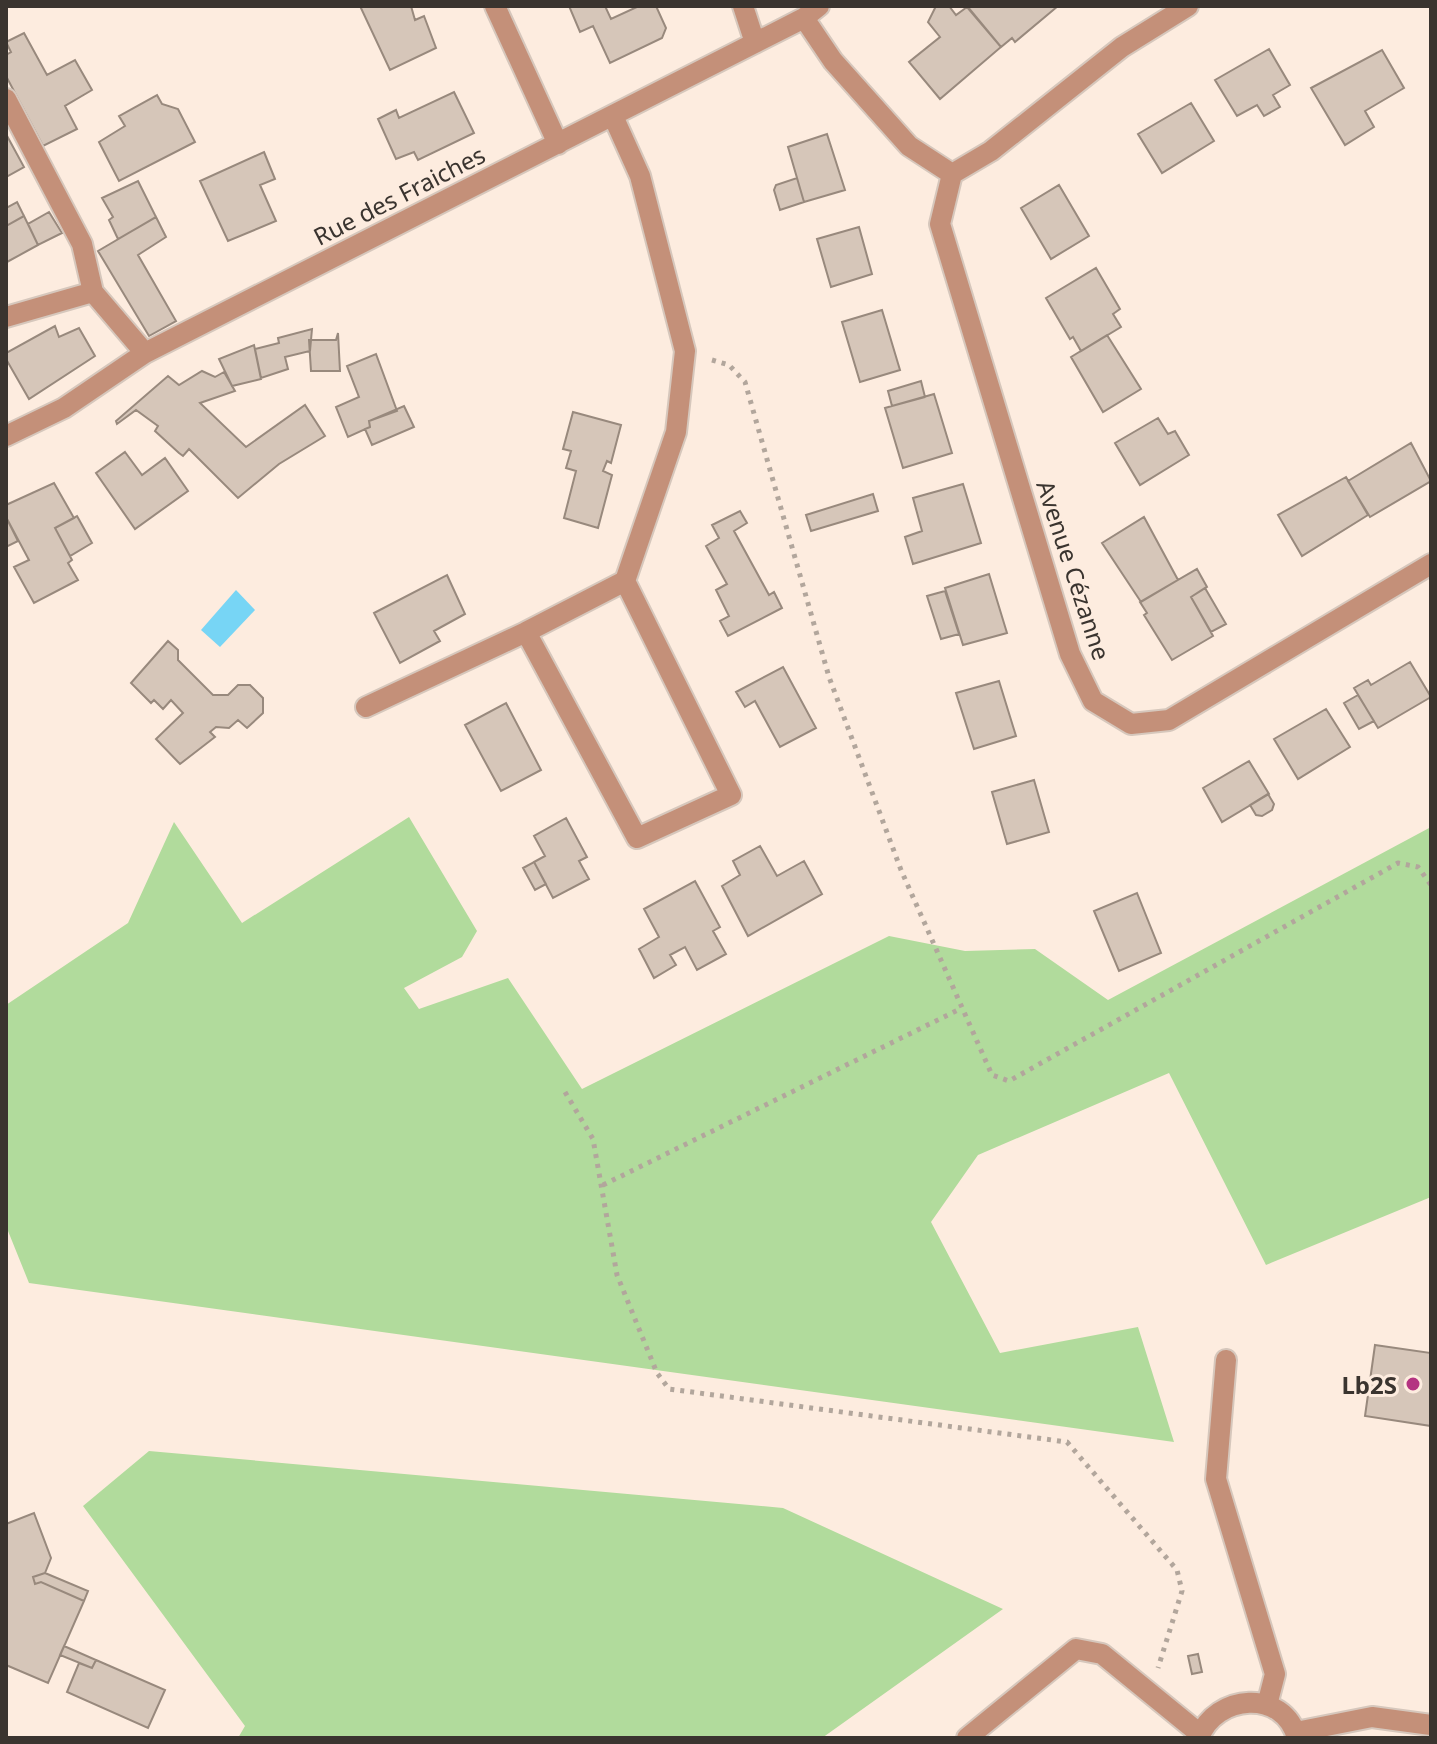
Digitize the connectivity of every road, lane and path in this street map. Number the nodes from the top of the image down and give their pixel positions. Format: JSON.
{"nodes":[{"id":1,"x":495,"y":6,"type":"edge"},
{"id":2,"x":743,"y":6,"type":"edge"},
{"id":3,"x":1188,"y":6,"type":"edge"},
{"id":4,"x":812,"y":12,"type":"edge"},
{"id":5,"x":755,"y":43,"type":"junction"},
{"id":6,"x":6,"y":99,"type":"edge"},
{"id":7,"x":613,"y":116,"type":"junction"},
{"id":8,"x":558,"y":144,"type":"junction"},
{"id":9,"x":952,"y":174,"type":"junction"},
{"id":10,"x":93,"y":292,"type":"junction"},
{"id":11,"x":6,"y":317,"type":"edge"},
{"id":12,"x":685,"y":351,"type":"junction"},
{"id":13,"x":145,"y":353,"type":"junction"},
{"id":14,"x":6,"y":436,"type":"edge"},
{"id":15,"x":1431,"y":564,"type":"edge"},
{"id":16,"x":625,"y":581,"type":"junction"},
{"id":17,"x":526,"y":632,"type":"junction"},
{"id":18,"x":366,"y":707,"type":"dead end"},
{"id":19,"x":1431,"y":885,"type":"edge"},
{"id":20,"x":960,"y":1009,"type":"junction"},
{"id":21,"x":565,"y":1092,"type":"dead end"},
{"id":22,"x":603,"y":1185,"type":"junction"},
{"id":23,"x":1226,"y":1360,"type":"dead end"},
{"id":24,"x":1151,"y":1694,"type":"junction"},
{"id":25,"x":1267,"y":1705,"type":"junction"},
{"id":26,"x":1431,"y":1725,"type":"edge"},
{"id":27,"x":1296,"y":1735,"type":"edge"},
{"id":28,"x":1200,"y":1736,"type":"edge"},
{"id":29,"x":967,"y":1738,"type":"edge"}],
"edges":[{"from":1,"to":8,"type":"street"},
{"from":2,"to":5,"type":"street"},
{"from":3,"to":9,"type":"street"},
{"from":4,"to":5,"type":"street","name":"Rue des Fraiches"},
{"from":4,"to":9,"type":"street"},
{"from":5,"to":7,"type":"street","name":"Rue des Fraiches"},
{"from":6,"to":10,"type":"street"},
{"from":7,"to":8,"type":"street","name":"Rue des Fraiches"},
{"from":7,"to":12,"type":"street"},
{"from":8,"to":13,"type":"street","name":"Rue des Fraiches"},
{"from":9,"to":15,"type":"street","name":"Avenue Cézanne"},
{"from":10,"to":11,"type":"street"},
{"from":10,"to":13,"type":"street"},
{"from":12,"to":16,"type":"street"},
{"from":12,"to":20,"type":"path"},
{"from":13,"to":14,"type":"street","name":"Rue des Fraiches"},
{"from":16,"to":17,"type":"street"},
{"from":16,"to":17,"type":"street"},
{"from":17,"to":18,"type":"street"},
{"from":19,"to":20,"type":"path"},
{"from":20,"to":22,"type":"path"},
{"from":21,"to":22,"type":"path"},
{"from":22,"to":24,"type":"path"},
{"from":23,"to":25,"type":"street"},
{"from":24,"to":28,"type":"street"},
{"from":24,"to":29,"type":"street"},
{"from":25,"to":27,"type":"street"},
{"from":25,"to":28,"type":"street"},
{"from":26,"to":27,"type":"street"}]}
